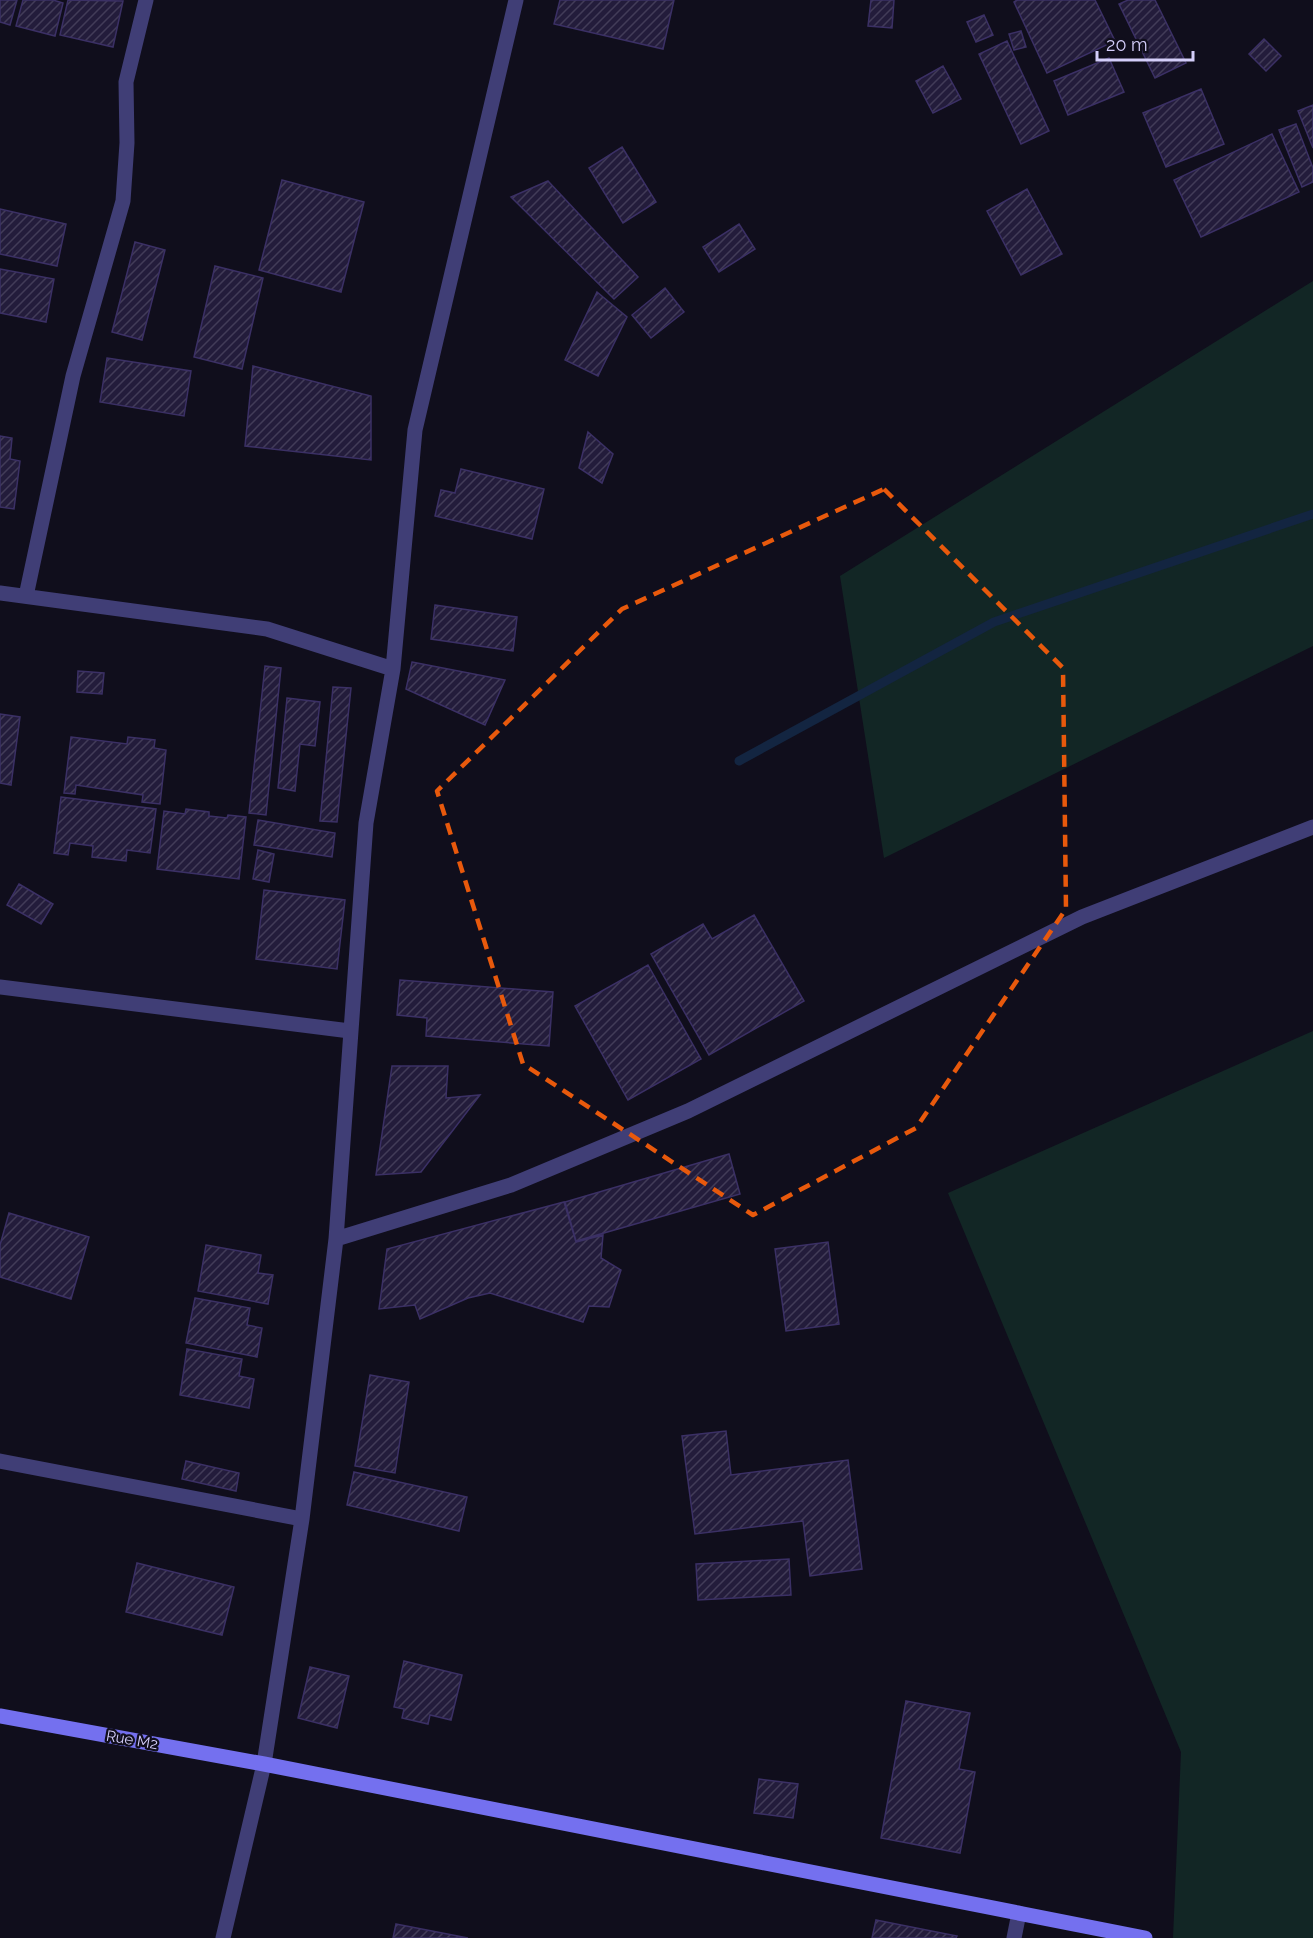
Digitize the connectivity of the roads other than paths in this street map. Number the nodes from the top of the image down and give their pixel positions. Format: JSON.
{"nodes":[{"id":1,"x":146,"y":0,"type":"edge"},
{"id":2,"x":516,"y":0,"type":"edge"},
{"id":3,"x":0,"y":593,"type":"edge"},
{"id":4,"x":26,"y":596,"type":"junction"},
{"id":5,"x":393,"y":669,"type":"junction"},
{"id":6,"x":1313,"y":827,"type":"edge"},
{"id":7,"x":0,"y":987,"type":"edge"},
{"id":8,"x":350,"y":1031,"type":"junction"},
{"id":9,"x":336,"y":1239,"type":"junction"},
{"id":10,"x":0,"y":1461,"type":"edge"},
{"id":11,"x":302,"y":1520,"type":"junction"},
{"id":12,"x":0,"y":1716,"type":"edge"},
{"id":13,"x":264,"y":1764,"type":"junction"},
{"id":14,"x":1019,"y":1913,"type":"junction"},
{"id":15,"x":223,"y":1938,"type":"edge"},
{"id":16,"x":1014,"y":1938,"type":"edge"},
{"id":17,"x":1144,"y":1938,"type":"edge"}],
"edges":[{"from":1,"to":4,"type":"street"},
{"from":2,"to":5,"type":"street"},
{"from":3,"to":4,"type":"street"},
{"from":4,"to":5,"type":"street"},
{"from":5,"to":8,"type":"street"},
{"from":6,"to":9,"type":"street"},
{"from":7,"to":8,"type":"street"},
{"from":8,"to":9,"type":"street"},
{"from":9,"to":11,"type":"street"},
{"from":10,"to":11,"type":"street"},
{"from":11,"to":13,"type":"street"},
{"from":12,"to":13,"type":"street","name":"Rue M2"},
{"from":13,"to":14,"type":"street","name":"Rue M2"},
{"from":13,"to":15,"type":"street"},
{"from":14,"to":16,"type":"street"},
{"from":14,"to":17,"type":"street","name":"Rue M2"}]}
